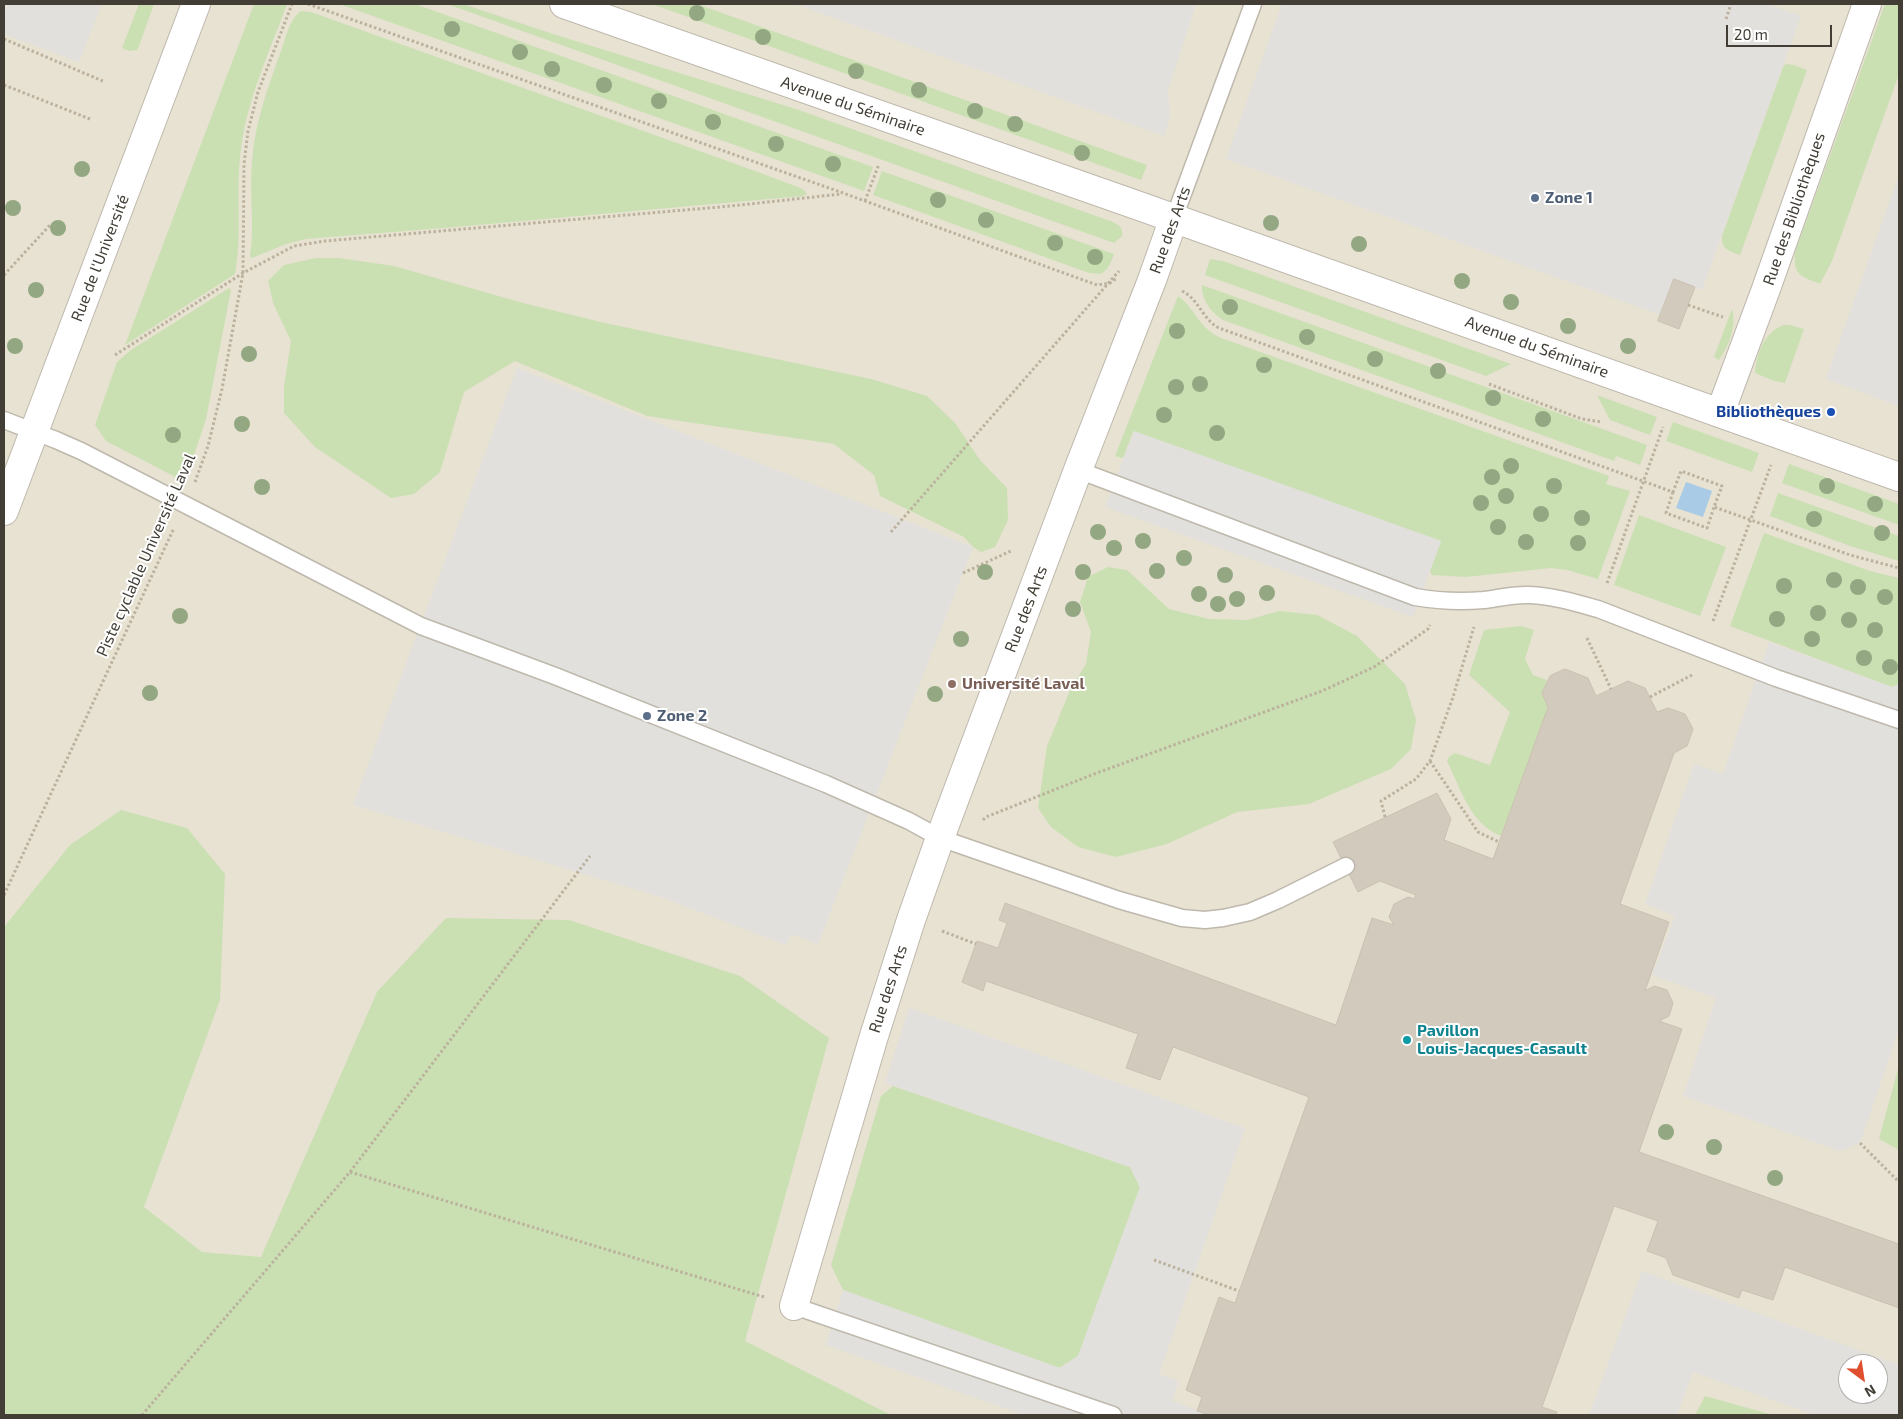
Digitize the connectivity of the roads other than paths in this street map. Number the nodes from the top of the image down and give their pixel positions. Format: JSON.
{"nodes":[{"id":1,"x":196,"y":4,"type":"edge"},
{"id":2,"x":564,"y":4,"type":"edge"},
{"id":3,"x":1252,"y":4,"type":"edge"},
{"id":4,"x":1867,"y":4,"type":"edge"},
{"id":5,"x":1174,"y":218,"type":"junction"},
{"id":6,"x":1720,"y":413,"type":"junction"},
{"id":7,"x":4,"y":420,"type":"edge"},
{"id":8,"x":34,"y":431,"type":"junction"},
{"id":9,"x":1078,"y":470,"type":"junction"},
{"id":10,"x":1899,"y":477,"type":"edge"},
{"id":11,"x":4,"y":511,"type":"edge"},
{"id":12,"x":1899,"y":720,"type":"edge"},
{"id":13,"x":949,"y":841,"type":"junction"},
{"id":14,"x":1346,"y":866,"type":"dead end"},
{"id":15,"x":794,"y":1306,"type":"joint"},
{"id":16,"x":1113,"y":1415,"type":"edge"}],
"edges":[{"from":1,"to":8,"type":"street","name":"Rue de l'Université"},
{"from":2,"to":5,"type":"street","name":"Avenue du Séminaire"},
{"from":3,"to":5,"type":"lane","name":"Rue des Arts"},
{"from":4,"to":6,"type":"street","name":"Rue des Bibliothèques"},
{"from":5,"to":6,"type":"street","name":"Avenue du Séminaire"},
{"from":5,"to":9,"type":"street","name":"Rue des Arts"},
{"from":6,"to":10,"type":"street","name":"Avenue du Séminaire"},
{"from":7,"to":8,"type":"lane"},
{"from":8,"to":11,"type":"street","name":"Rue de l'Université"},
{"from":8,"to":13,"type":"lane"},
{"from":9,"to":12,"type":"lane"},
{"from":9,"to":13,"type":"street","name":"Rue des Arts"},
{"from":13,"to":14,"type":"lane"},
{"from":13,"to":15,"type":"street","name":"Rue des Arts"},
{"from":15,"to":16,"type":"lane"}]}
